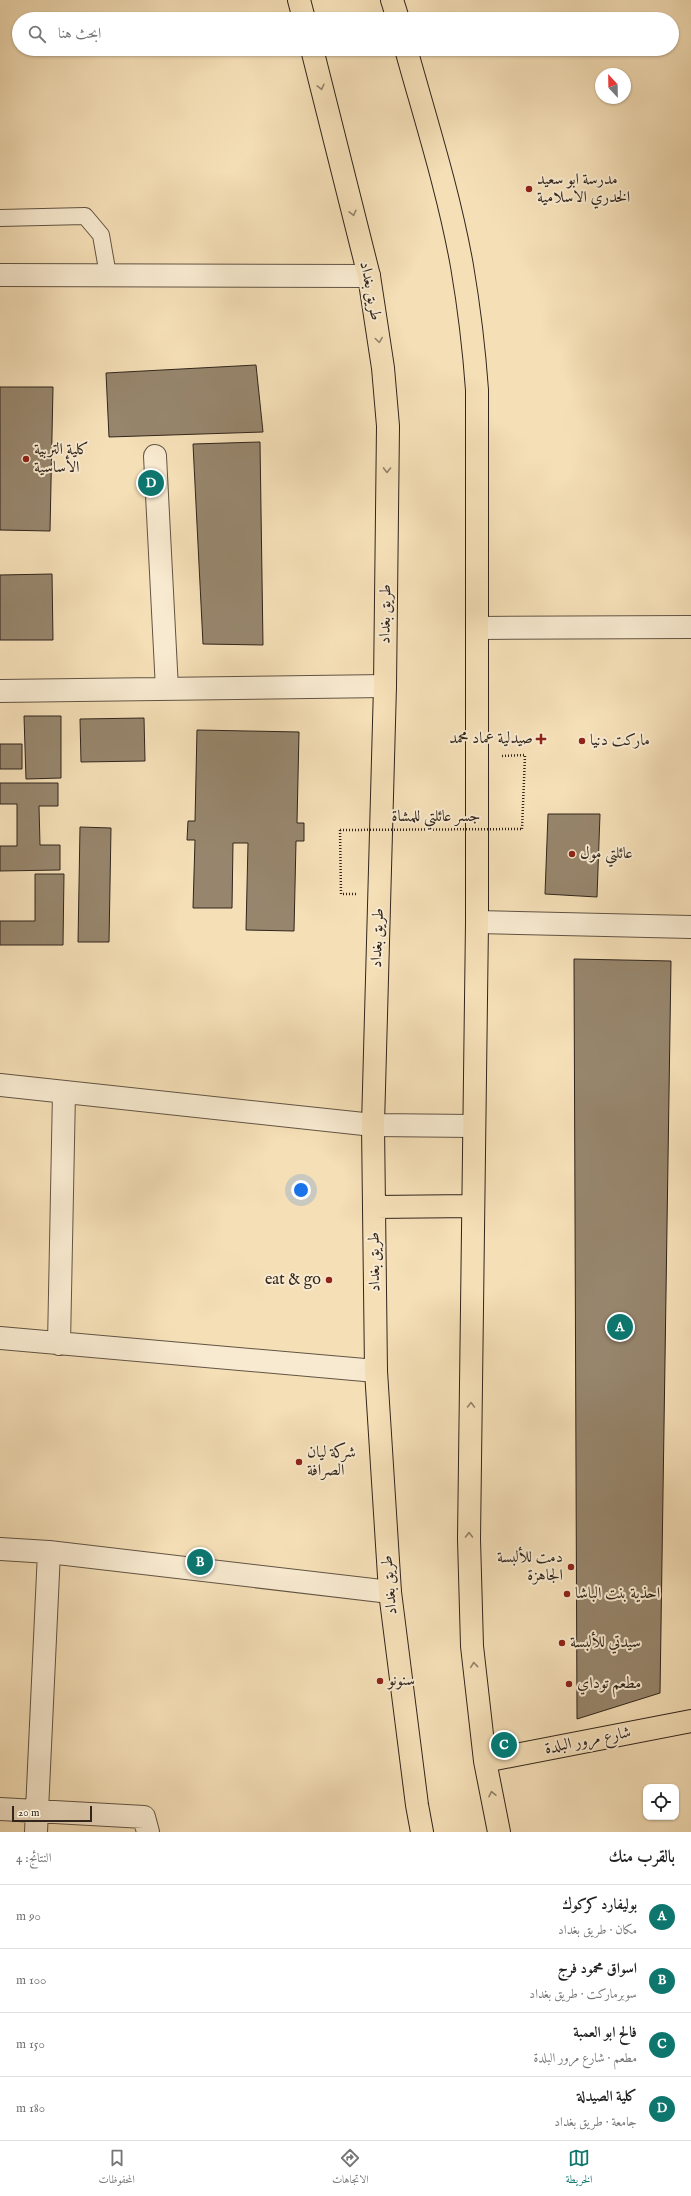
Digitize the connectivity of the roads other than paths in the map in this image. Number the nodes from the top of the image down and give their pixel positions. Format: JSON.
{"nodes":[{"id":1,"x":299,"y":0,"type":"edge"},
{"id":2,"x":392,"y":0,"type":"edge"},
{"id":3,"x":302,"y":12,"type":"edge"},
{"id":4,"x":396,"y":12,"type":"edge"},
{"id":5,"x":314,"y":56,"type":"edge"},
{"id":6,"x":408,"y":56,"type":"edge"},
{"id":7,"x":0,"y":218,"type":"edge"},
{"id":8,"x":0,"y":275,"type":"edge"},
{"id":9,"x":108,"y":275,"type":"junction"},
{"id":10,"x":369,"y":276,"type":"junction"},
{"id":11,"x":155,"y":456,"type":"dead end"},
{"id":12,"x":691,"y":627,"type":"edge"},
{"id":13,"x":478,"y":628,"type":"junction"},
{"id":14,"x":385,"y":686,"type":"junction"},
{"id":15,"x":167,"y":689,"type":"junction"},
{"id":16,"x":0,"y":691,"type":"edge"},
{"id":17,"x":477,"y":922,"type":"junction"},
{"id":18,"x":691,"y":927,"type":"edge"},
{"id":19,"x":0,"y":1085,"type":"edge"},
{"id":20,"x":64,"y":1092,"type":"junction"},
{"id":21,"x":373,"y":1125,"type":"junction"},
{"id":22,"x":474,"y":1126,"type":"junction"},
{"id":23,"x":473,"y":1206,"type":"junction"},
{"id":24,"x":374,"y":1207,"type":"junction"},
{"id":25,"x":0,"y":1338,"type":"edge"},
{"id":26,"x":59,"y":1344,"type":"junction"},
{"id":27,"x":376,"y":1371,"type":"junction"},
{"id":28,"x":0,"y":1549,"type":"edge"},
{"id":29,"x":49,"y":1552,"type":"junction"},
{"id":30,"x":390,"y":1592,"type":"junction"},
{"id":31,"x":691,"y":1721,"type":"edge"},
{"id":32,"x":485,"y":1761,"type":"junction"},
{"id":33,"x":0,"y":1809,"type":"edge"},
{"id":34,"x":36,"y":1822,"type":"edge"},
{"id":35,"x":148,"y":1832,"type":"edge"},
{"id":36,"x":422,"y":1832,"type":"edge"},
{"id":37,"x":500,"y":1832,"type":"edge"}],
"edges":[{"from":1,"to":3,"type":"main road"},
{"from":2,"to":4,"type":"main road"},
{"from":5,"to":10,"type":"main road","name":"طريق بغداد","one_way":true},
{"from":6,"to":13,"type":"main road"},
{"from":7,"to":9,"type":"lane"},
{"from":8,"to":9,"type":"street"},
{"from":9,"to":10,"type":"street"},
{"from":10,"to":14,"type":"main road","name":"طريق بغداد","one_way":true},
{"from":11,"to":15,"type":"street"},
{"from":12,"to":13,"type":"street"},
{"from":13,"to":17,"type":"main road"},
{"from":14,"to":15,"type":"street"},
{"from":14,"to":21,"type":"main road","name":"طريق بغداد"},
{"from":15,"to":16,"type":"street"},
{"from":17,"to":18,"type":"street"},
{"from":17,"to":22,"type":"main road"},
{"from":19,"to":20,"type":"street"},
{"from":20,"to":21,"type":"street"},
{"from":20,"to":26,"type":"street"},
{"from":21,"to":22,"type":"street"},
{"from":21,"to":24,"type":"main road","name":"طريق بغداد"},
{"from":22,"to":23,"type":"main road"},
{"from":23,"to":24,"type":"main road"},
{"from":32,"to":23,"type":"main road","one_way":true},
{"from":24,"to":27,"type":"main road","name":"طريق بغداد"},
{"from":25,"to":26,"type":"street"},
{"from":26,"to":27,"type":"street"},
{"from":27,"to":30,"type":"main road","name":"طريق بغداد"},
{"from":28,"to":29,"type":"street"},
{"from":29,"to":30,"type":"street"},
{"from":29,"to":34,"type":"street"},
{"from":30,"to":36,"type":"main road","name":"طريق بغداد"},
{"from":31,"to":32,"type":"main road","name":"شارع مرور البلدة"},
{"from":37,"to":32,"type":"main road","one_way":true},
{"from":33,"to":34,"type":"street"},
{"from":34,"to":35,"type":"street"}]}
